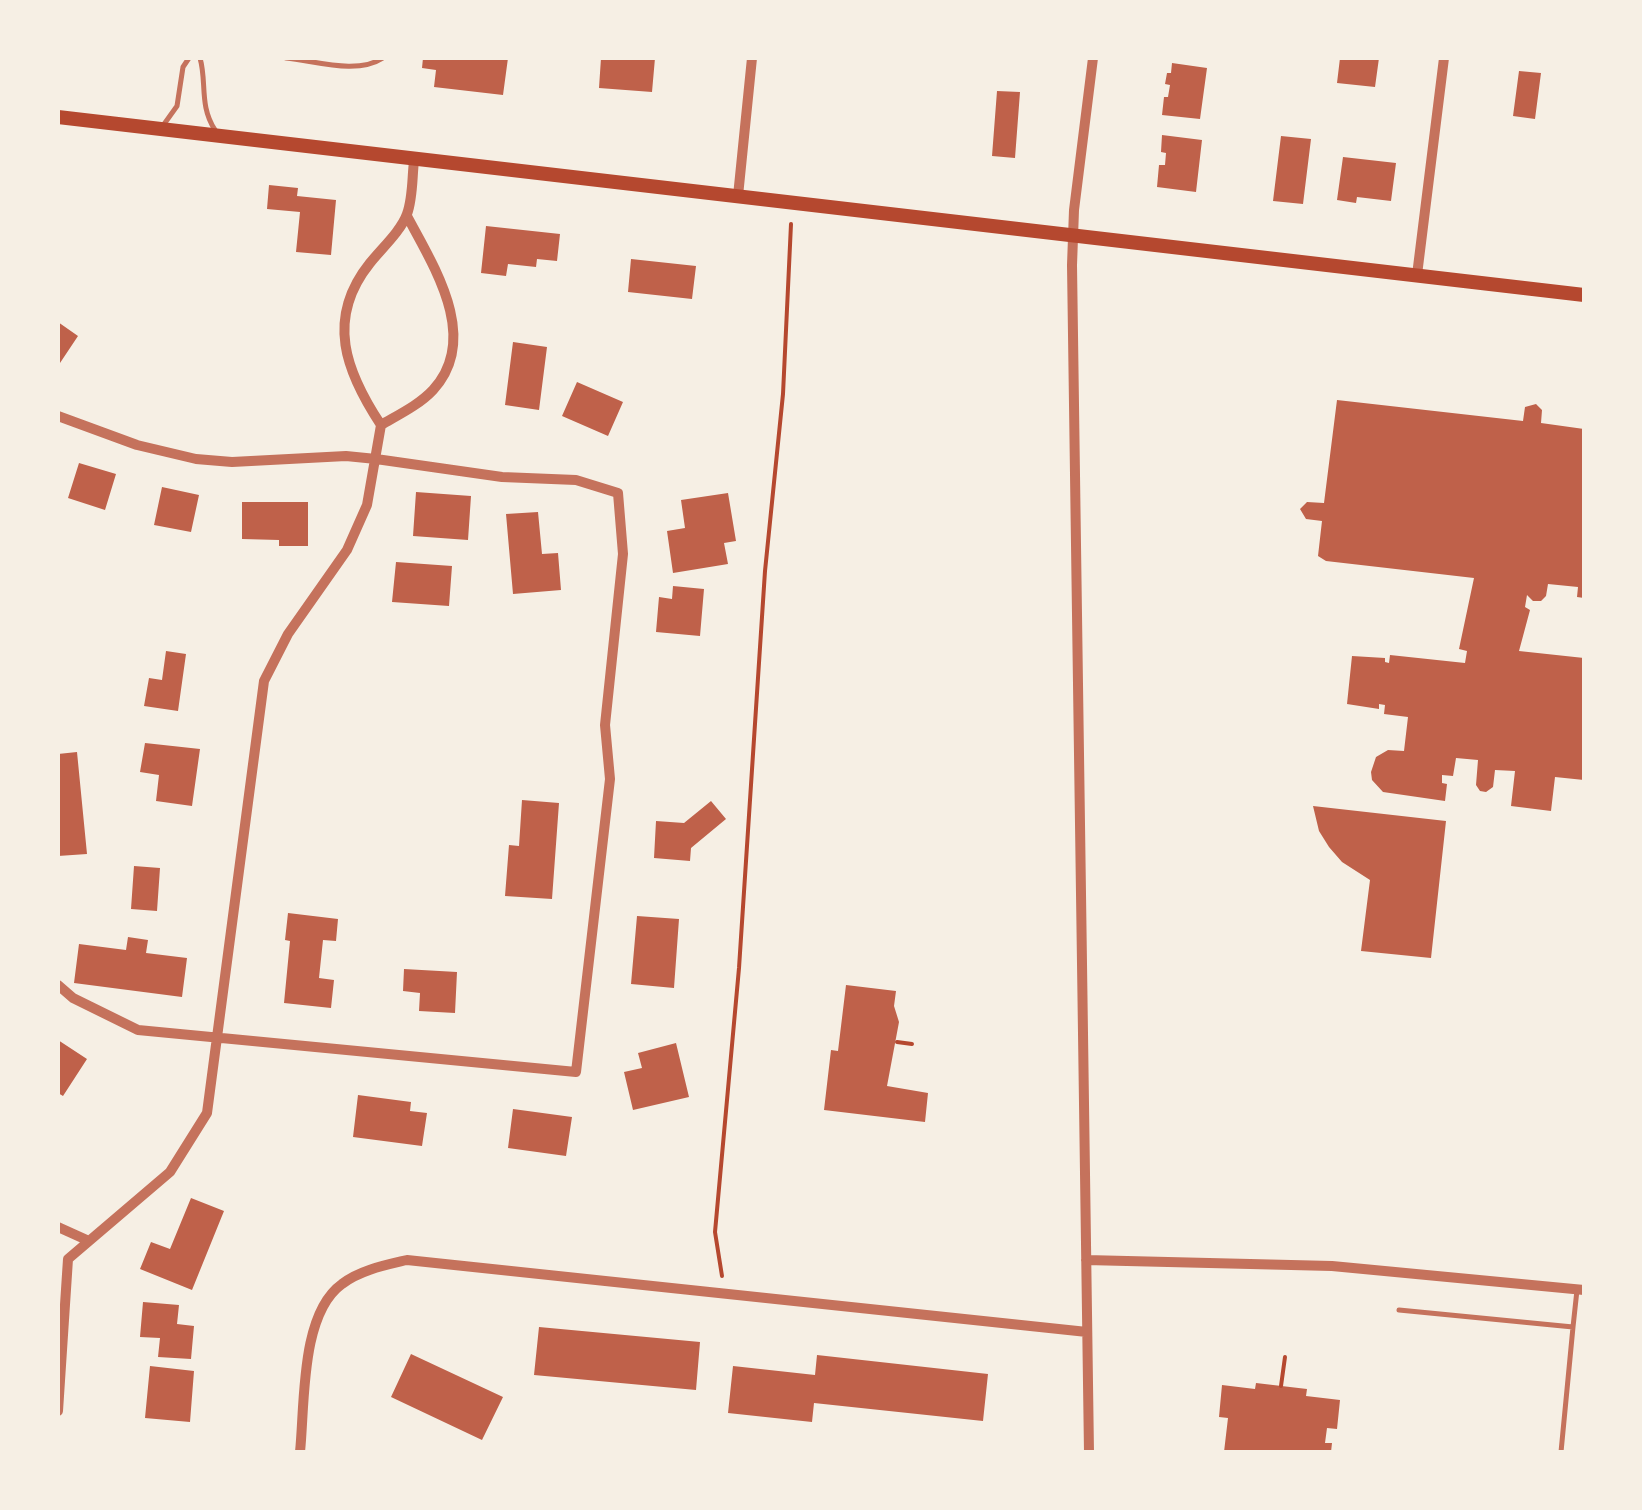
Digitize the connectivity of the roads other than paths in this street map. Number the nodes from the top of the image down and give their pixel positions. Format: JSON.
{"nodes":[{"id":1,"x":189,"y":58,"type":"edge"},
{"id":2,"x":200,"y":58,"type":"edge"},
{"id":3,"x":286,"y":58,"type":"edge"},
{"id":4,"x":383,"y":58,"type":"edge"},
{"id":5,"x":752,"y":58,"type":"edge"},
{"id":6,"x":1093,"y":58,"type":"edge"},
{"id":7,"x":1444,"y":58,"type":"edge"},
{"id":8,"x":58,"y":117,"type":"edge"},
{"id":9,"x":161,"y":129,"type":"junction"},
{"id":10,"x":219,"y":136,"type":"junction"},
{"id":11,"x":414,"y":160,"type":"junction"},
{"id":12,"x":738,"y":196,"type":"junction"},
{"id":13,"x":407,"y":216,"type":"junction"},
{"id":14,"x":1073,"y":236,"type":"junction"},
{"id":15,"x":1418,"y":275,"type":"junction"},
{"id":16,"x":1584,"y":295,"type":"edge"},
{"id":17,"x":58,"y":416,"type":"edge"},
{"id":18,"x":381,"y":425,"type":"junction"},
{"id":19,"x":376,"y":459,"type":"junction"},
{"id":20,"x":58,"y":985,"type":"edge"},
{"id":21,"x":216,"y":1035,"type":"junction"},
{"id":22,"x":58,"y":1227,"type":"edge"},
{"id":23,"x":89,"y":1241,"type":"junction"},
{"id":24,"x":68,"y":1259,"type":"junction"},
{"id":25,"x":1086,"y":1260,"type":"junction"},
{"id":26,"x":58,"y":1268,"type":"edge"},
{"id":27,"x":1580,"y":1290,"type":"edge"},
{"id":28,"x":1399,"y":1310,"type":"dead end"},
{"id":29,"x":1573,"y":1327,"type":"junction"},
{"id":30,"x":1086,"y":1332,"type":"junction"},
{"id":31,"x":58,"y":1411,"type":"edge"},
{"id":32,"x":300,"y":1452,"type":"edge"},
{"id":33,"x":1089,"y":1452,"type":"edge"},
{"id":34,"x":1561,"y":1452,"type":"edge"}],
"edges":[{"from":1,"to":9,"type":"lane"},
{"from":2,"to":10,"type":"lane"},
{"from":3,"to":4,"type":"lane"},
{"from":5,"to":12,"type":"street"},
{"from":6,"to":14,"type":"street"},
{"from":7,"to":15,"type":"street"},
{"from":8,"to":9,"type":"main road"},
{"from":9,"to":10,"type":"main road"},
{"from":10,"to":11,"type":"main road"},
{"from":11,"to":12,"type":"main road"},
{"from":11,"to":13,"type":"street"},
{"from":12,"to":14,"type":"main road"},
{"from":13,"to":18,"type":"street"},
{"from":13,"to":18,"type":"street"},
{"from":14,"to":15,"type":"main road"},
{"from":14,"to":25,"type":"street"},
{"from":15,"to":16,"type":"main road"},
{"from":17,"to":19,"type":"street"},
{"from":18,"to":19,"type":"street"},
{"from":19,"to":21,"type":"street"},
{"from":19,"to":21,"type":"street"},
{"from":20,"to":21,"type":"street"},
{"from":21,"to":23,"type":"street"},
{"from":22,"to":23,"type":"street"},
{"from":23,"to":24,"type":"street"},
{"from":24,"to":26,"type":"street"},
{"from":24,"to":31,"type":"street"},
{"from":25,"to":27,"type":"street"},
{"from":25,"to":30,"type":"street"},
{"from":27,"to":29,"type":"lane"},
{"from":28,"to":29,"type":"lane"},
{"from":29,"to":34,"type":"lane"},
{"from":30,"to":32,"type":"street"},
{"from":30,"to":33,"type":"street"}]}
